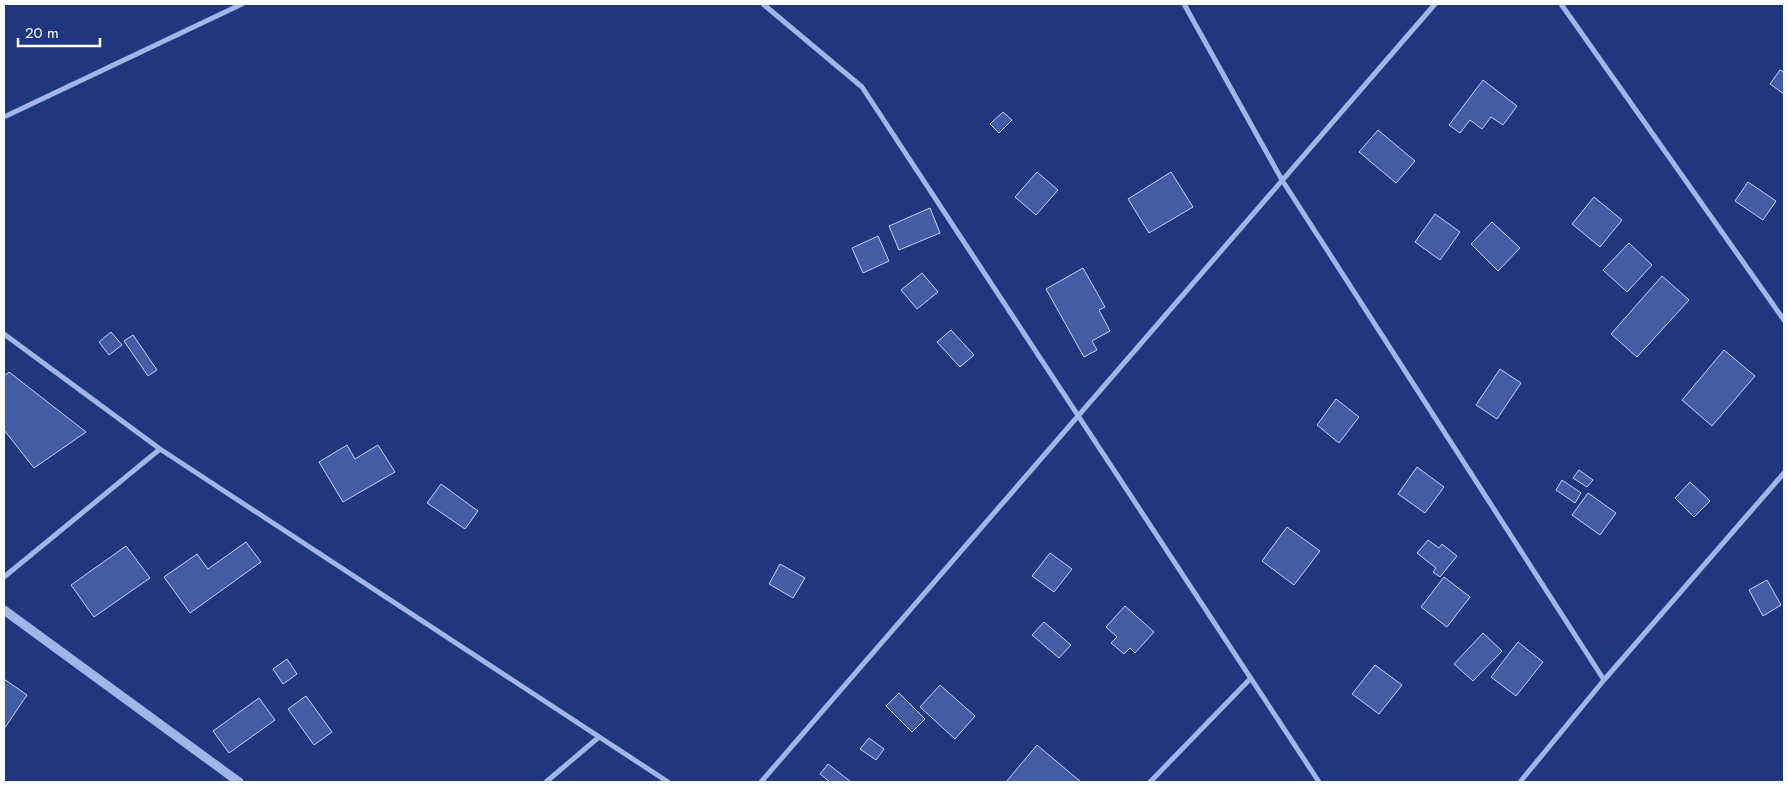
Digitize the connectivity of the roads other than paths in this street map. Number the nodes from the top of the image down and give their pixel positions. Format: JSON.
{"nodes":[{"id":1,"x":242,"y":4,"type":"edge"},
{"id":2,"x":763,"y":4,"type":"edge"},
{"id":3,"x":1184,"y":4,"type":"edge"},
{"id":4,"x":1434,"y":4,"type":"edge"},
{"id":5,"x":1561,"y":4,"type":"edge"},
{"id":6,"x":4,"y":116,"type":"edge"},
{"id":7,"x":1282,"y":180,"type":"junction"},
{"id":8,"x":1784,"y":320,"type":"edge"},
{"id":9,"x":4,"y":334,"type":"edge"},
{"id":10,"x":1078,"y":416,"type":"junction"},
{"id":11,"x":160,"y":449,"type":"junction"},
{"id":12,"x":1784,"y":472,"type":"edge"},
{"id":13,"x":4,"y":577,"type":"edge"},
{"id":14,"x":4,"y":610,"type":"edge"},
{"id":15,"x":1250,"y":679,"type":"junction"},
{"id":16,"x":1604,"y":680,"type":"junction"},
{"id":17,"x":599,"y":737,"type":"junction"},
{"id":18,"x":239,"y":782,"type":"edge"},
{"id":19,"x":546,"y":782,"type":"edge"},
{"id":20,"x":668,"y":782,"type":"edge"},
{"id":21,"x":760,"y":782,"type":"edge"},
{"id":22,"x":1150,"y":782,"type":"edge"},
{"id":23,"x":1319,"y":782,"type":"edge"},
{"id":24,"x":1520,"y":782,"type":"edge"}],
"edges":[{"from":1,"to":6,"type":"street"},
{"from":2,"to":10,"type":"street"},
{"from":3,"to":7,"type":"street"},
{"from":4,"to":7,"type":"street"},
{"from":5,"to":8,"type":"street"},
{"from":7,"to":10,"type":"street"},
{"from":7,"to":16,"type":"street"},
{"from":9,"to":11,"type":"street"},
{"from":10,"to":15,"type":"street"},
{"from":10,"to":21,"type":"street"},
{"from":11,"to":13,"type":"street"},
{"from":11,"to":17,"type":"street"},
{"from":12,"to":16,"type":"street"},
{"from":14,"to":18,"type":"street"},
{"from":15,"to":22,"type":"street"},
{"from":15,"to":23,"type":"street"},
{"from":16,"to":24,"type":"street"},
{"from":17,"to":19,"type":"street"},
{"from":17,"to":20,"type":"street"}]}
